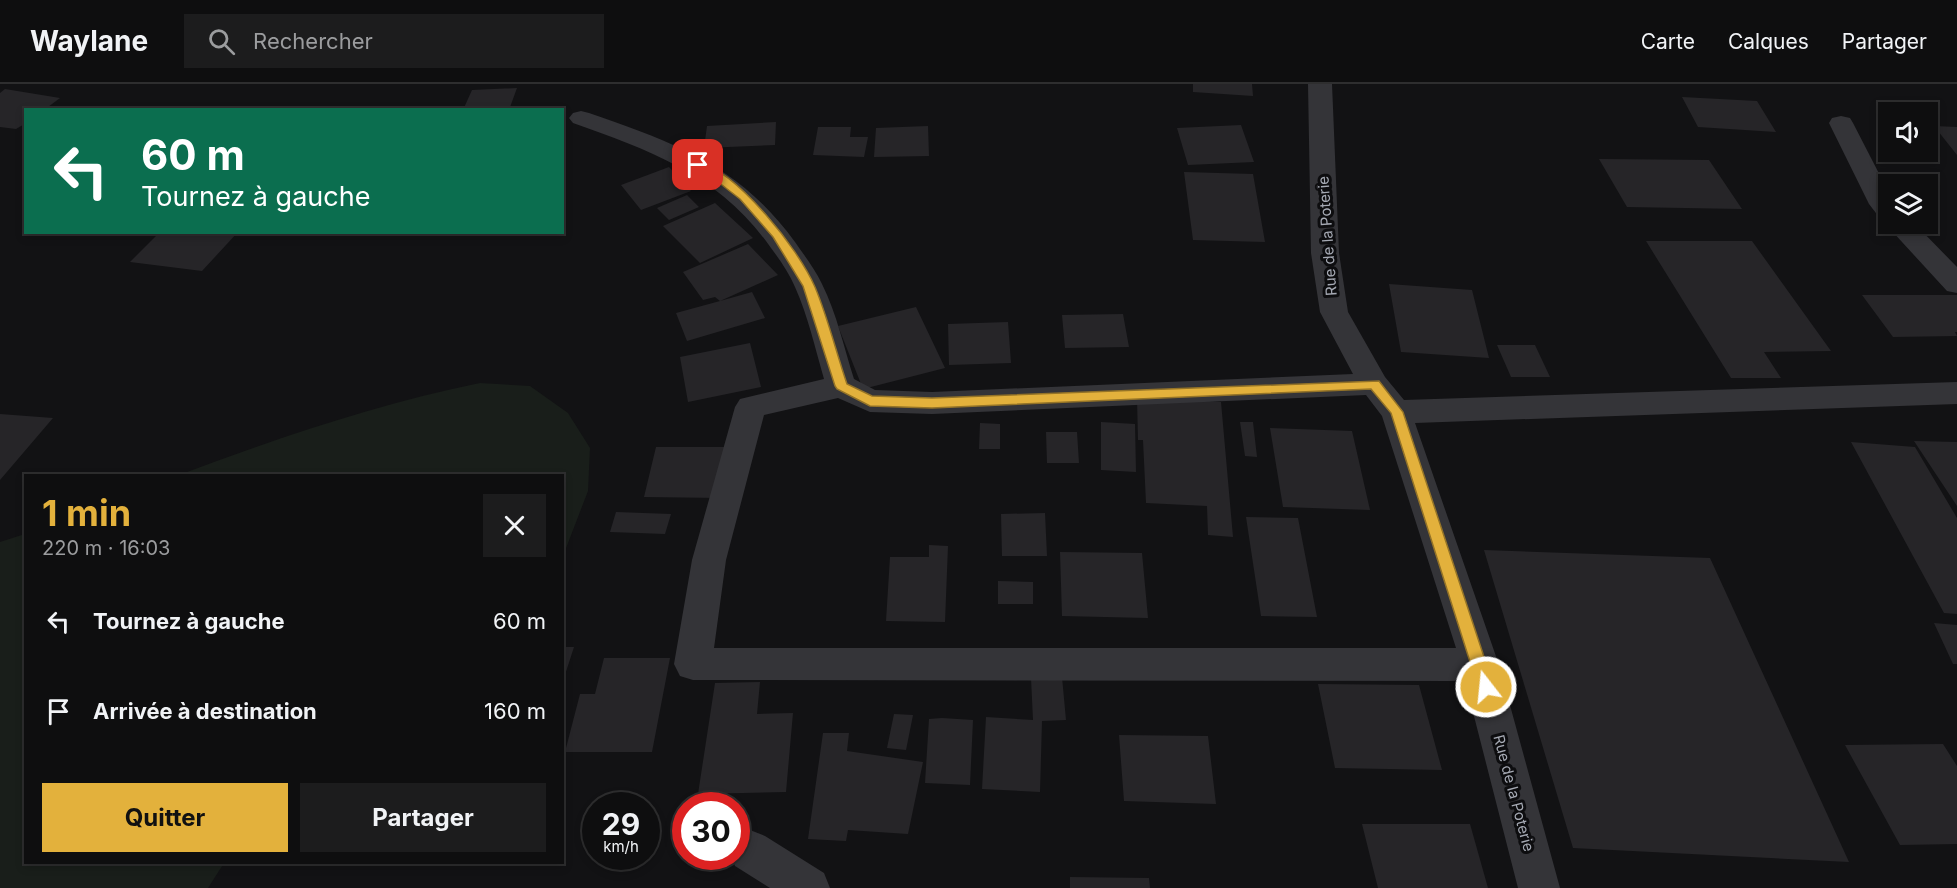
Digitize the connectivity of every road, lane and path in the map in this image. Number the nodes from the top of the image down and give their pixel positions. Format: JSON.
{"nodes":[{"id":1,"x":1320,"y":84,"type":"edge"},
{"id":2,"x":581,"y":118,"type":"dead end"},
{"id":3,"x":1841,"y":123,"type":"dead end"},
{"id":4,"x":1878,"y":196,"type":"edge"},
{"id":5,"x":1910,"y":234,"type":"edge"},
{"id":6,"x":1957,"y":284,"type":"edge"},
{"id":7,"x":1374,"y":384,"type":"junction"},
{"id":8,"x":841,"y":386,"type":"junction"},
{"id":9,"x":1957,"y":393,"type":"edge"},
{"id":10,"x":1396,"y":412,"type":"junction"},
{"id":11,"x":1480,"y":665,"type":"junction"},
{"id":12,"x":750,"y":850,"type":"dead end"},
{"id":13,"x":808,"y":888,"type":"edge"},
{"id":14,"x":1539,"y":888,"type":"edge"}],
"edges":[{"from":1,"to":7,"type":"street","name":"Rue de la Poterie"},
{"from":2,"to":8,"type":"street"},
{"from":3,"to":4,"type":"street"},
{"from":5,"to":6,"type":"street"},
{"from":7,"to":8,"type":"street"},
{"from":7,"to":10,"type":"street","name":"Rue de la Poterie"},
{"from":8,"to":11,"type":"street"},
{"from":9,"to":10,"type":"street"},
{"from":10,"to":11,"type":"street","name":"Rue de la Poterie"},
{"from":11,"to":14,"type":"street","name":"Rue de la Poterie"},
{"from":12,"to":13,"type":"street"}]}
